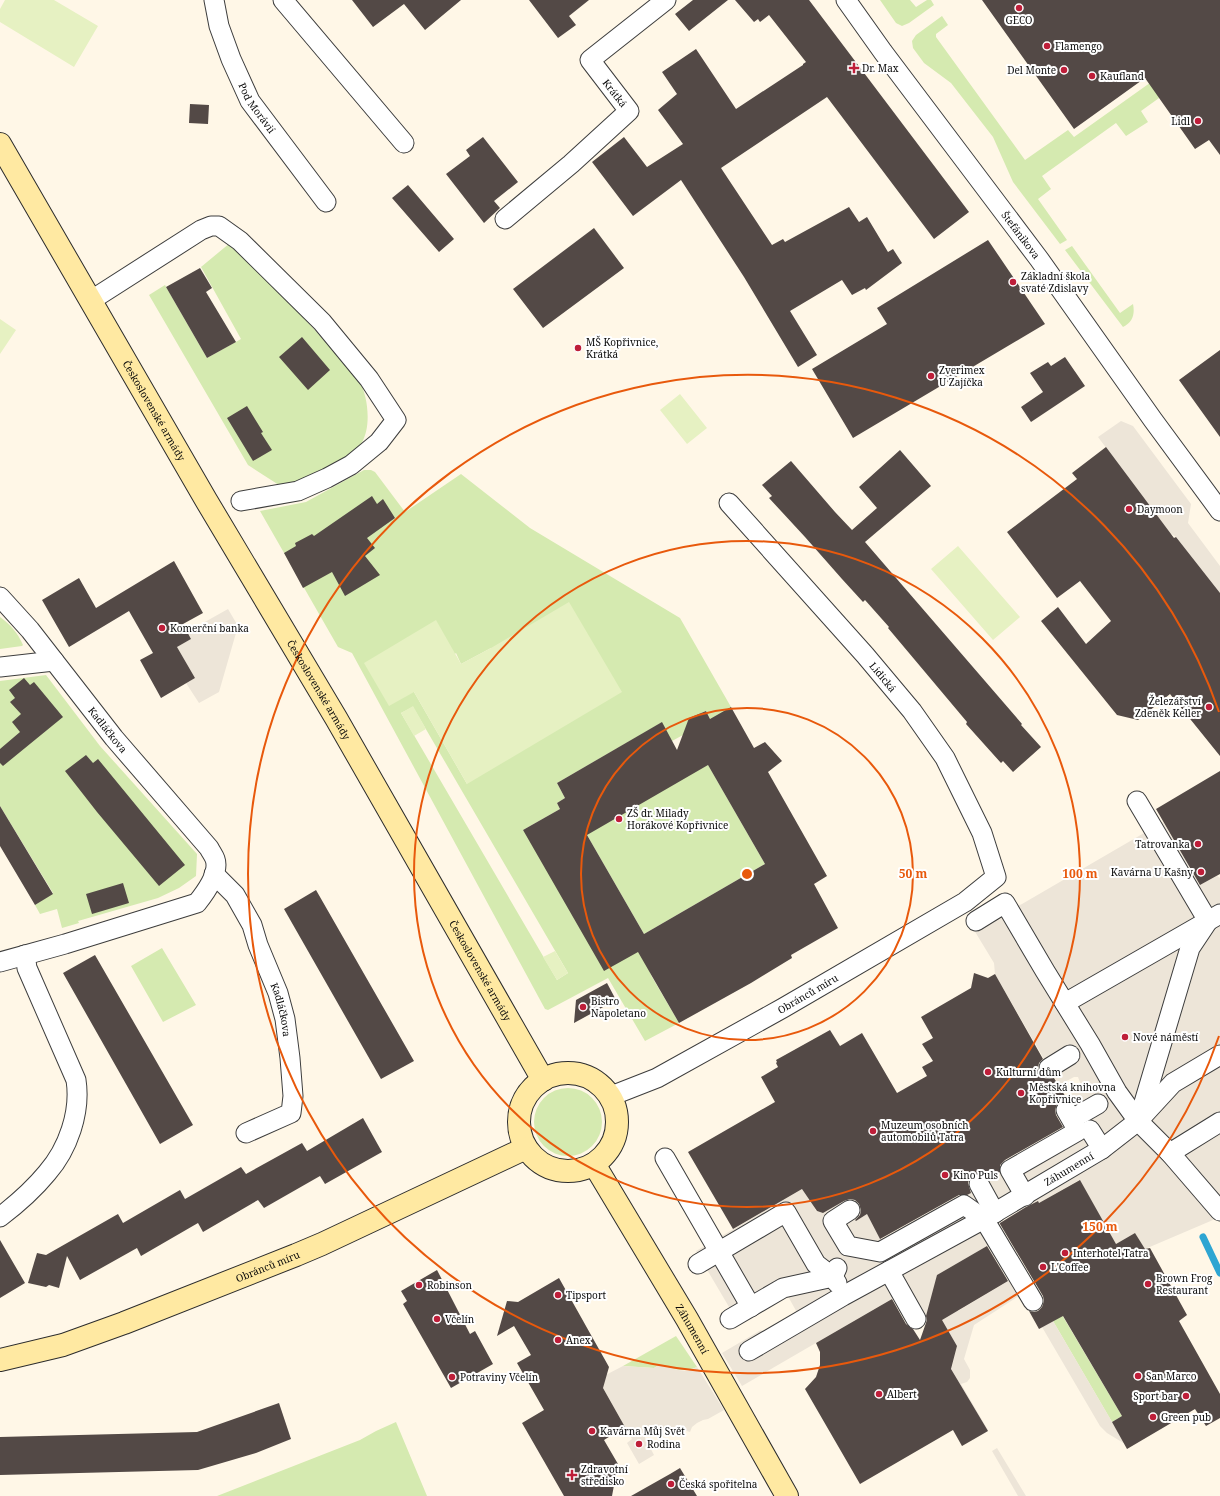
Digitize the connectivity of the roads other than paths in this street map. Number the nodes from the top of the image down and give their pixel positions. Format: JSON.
{"nodes":[{"id":1,"x":214,"y":0,"type":"edge"},
{"id":2,"x":283,"y":0,"type":"edge"},
{"id":3,"x":666,"y":0,"type":"edge"},
{"id":4,"x":846,"y":0,"type":"edge"},
{"id":5,"x":404,"y":143,"type":"dead end"},
{"id":6,"x":0,"y":144,"type":"edge"},
{"id":7,"x":326,"y":202,"type":"dead end"},
{"id":8,"x":505,"y":219,"type":"dead end"},
{"id":9,"x":90,"y":301,"type":"junction"},
{"id":10,"x":241,"y":501,"type":"dead end"},
{"id":11,"x":729,"y":503,"type":"dead end"},
{"id":12,"x":1220,"y":511,"type":"edge"},
{"id":13,"x":0,"y":597,"type":"edge"},
{"id":14,"x":54,"y":661,"type":"junction"},
{"id":15,"x":0,"y":668,"type":"edge"},
{"id":16,"x":1137,"y":801,"type":"dead end"},
{"id":17,"x":214,"y":874,"type":"junction"},
{"id":18,"x":996,"y":877,"type":"joint"},
{"id":19,"x":1216,"y":920,"type":"edge"},
{"id":20,"x":976,"y":921,"type":"dead end"},
{"id":21,"x":25,"y":955,"type":"junction"},
{"id":22,"x":0,"y":962,"type":"edge"},
{"id":23,"x":1065,"y":1004,"type":"junction"},
{"id":24,"x":1079,"y":1050,"type":"junction"},
{"id":25,"x":1220,"y":1055,"type":"edge"},
{"id":26,"x":1049,"y":1068,"type":"dead end"},
{"id":27,"x":543,"y":1080,"type":"junction"},
{"id":28,"x":611,"y":1096,"type":"junction"},
{"id":29,"x":1106,"y":1099,"type":"junction"},
{"id":30,"x":1079,"y":1119,"type":"junction"},
{"id":31,"x":1138,"y":1121,"type":"junction"},
{"id":32,"x":1220,"y":1122,"type":"edge"},
{"id":33,"x":246,"y":1133,"type":"dead end"},
{"id":34,"x":526,"y":1148,"type":"junction"},
{"id":35,"x":1102,"y":1149,"type":"junction"},
{"id":36,"x":1170,"y":1153,"type":"junction"},
{"id":37,"x":665,"y":1158,"type":"dead end"},
{"id":38,"x":594,"y":1164,"type":"junction"},
{"id":39,"x":979,"y":1184,"type":"dead end"},
{"id":40,"x":1025,"y":1196,"type":"junction"},
{"id":41,"x":850,"y":1210,"type":"dead end"},
{"id":42,"x":1220,"y":1211,"type":"edge"},
{"id":43,"x":990,"y":1216,"type":"junction"},
{"id":44,"x":0,"y":1217,"type":"edge"},
{"id":45,"x":719,"y":1251,"type":"junction"},
{"id":46,"x":841,"y":1261,"type":"junction"},
{"id":47,"x":698,"y":1264,"type":"dead end"},
{"id":48,"x":889,"y":1271,"type":"junction"},
{"id":49,"x":843,"y":1296,"type":"junction"},
{"id":50,"x":1034,"y":1301,"type":"dead end"},
{"id":51,"x":751,"y":1307,"type":"junction"},
{"id":52,"x":730,"y":1319,"type":"dead end"},
{"id":53,"x":916,"y":1319,"type":"dead end"},
{"id":54,"x":748,"y":1351,"type":"dead end"},
{"id":55,"x":0,"y":1360,"type":"edge"},
{"id":56,"x":787,"y":1496,"type":"edge"}],
"edges":[{"from":1,"to":7,"type":"street","name":"Pod Morávií"},
{"from":2,"to":5,"type":"street"},
{"from":3,"to":8,"type":"street","name":"Krátká"},
{"from":4,"to":12,"type":"street","name":"Štefánikova"},
{"from":6,"to":9,"type":"main road","name":"Československé armády"},
{"from":9,"to":10,"type":"street"},
{"from":9,"to":27,"type":"main road","name":"Československé armády"},
{"from":11,"to":18,"type":"street","name":"Lidická"},
{"from":13,"to":14,"type":"street","name":"Kadláčkova"},
{"from":14,"to":15,"type":"street"},
{"from":14,"to":17,"type":"street","name":"Kadláčkova"},
{"from":16,"to":19,"type":"street"},
{"from":17,"to":21,"type":"street","name":"Kadláčkova"},
{"from":17,"to":33,"type":"street","name":"Kadláčkova"},
{"from":18,"to":28,"type":"street","name":"Obránců míru"},
{"from":19,"to":23,"type":"street"},
{"from":19,"to":31,"type":"street"},
{"from":20,"to":23,"type":"street"},
{"from":21,"to":22,"type":"street","name":"Kadláčkova"},
{"from":21,"to":44,"type":"street"},
{"from":23,"to":24,"type":"street"},
{"from":24,"to":26,"type":"street"},
{"from":24,"to":29,"type":"street"},
{"from":25,"to":31,"type":"street"},
{"from":27,"to":28,"type":"main road"},
{"from":27,"to":34,"type":"main road"},
{"from":28,"to":38,"type":"main road"},
{"from":29,"to":30,"type":"street"},
{"from":29,"to":31,"type":"street"},
{"from":30,"to":35,"type":"street"},
{"from":30,"to":40,"type":"street"},
{"from":31,"to":35,"type":"street","name":"Záhumenní"},
{"from":31,"to":36,"type":"street"},
{"from":32,"to":36,"type":"street"},
{"from":34,"to":38,"type":"main road"},
{"from":34,"to":55,"type":"main road","name":"Obránců míru"},
{"from":35,"to":40,"type":"street","name":"Záhumenní"},
{"from":36,"to":42,"type":"street"},
{"from":37,"to":45,"type":"street"},
{"from":38,"to":56,"type":"main road","name":"Záhumenní"},
{"from":39,"to":43,"type":"street"},
{"from":40,"to":43,"type":"street","name":"Záhumenní"},
{"from":41,"to":46,"type":"street"},
{"from":43,"to":46,"type":"street"},
{"from":43,"to":48,"type":"street","name":"Záhumenní"},
{"from":43,"to":50,"type":"street"},
{"from":45,"to":46,"type":"street"},
{"from":45,"to":47,"type":"street"},
{"from":45,"to":51,"type":"street"},
{"from":46,"to":49,"type":"street"},
{"from":46,"to":51,"type":"street"},
{"from":48,"to":49,"type":"street","name":"Záhumenní"},
{"from":48,"to":53,"type":"street"},
{"from":49,"to":54,"type":"street","name":"Záhumenní"},
{"from":51,"to":52,"type":"street"}]}
